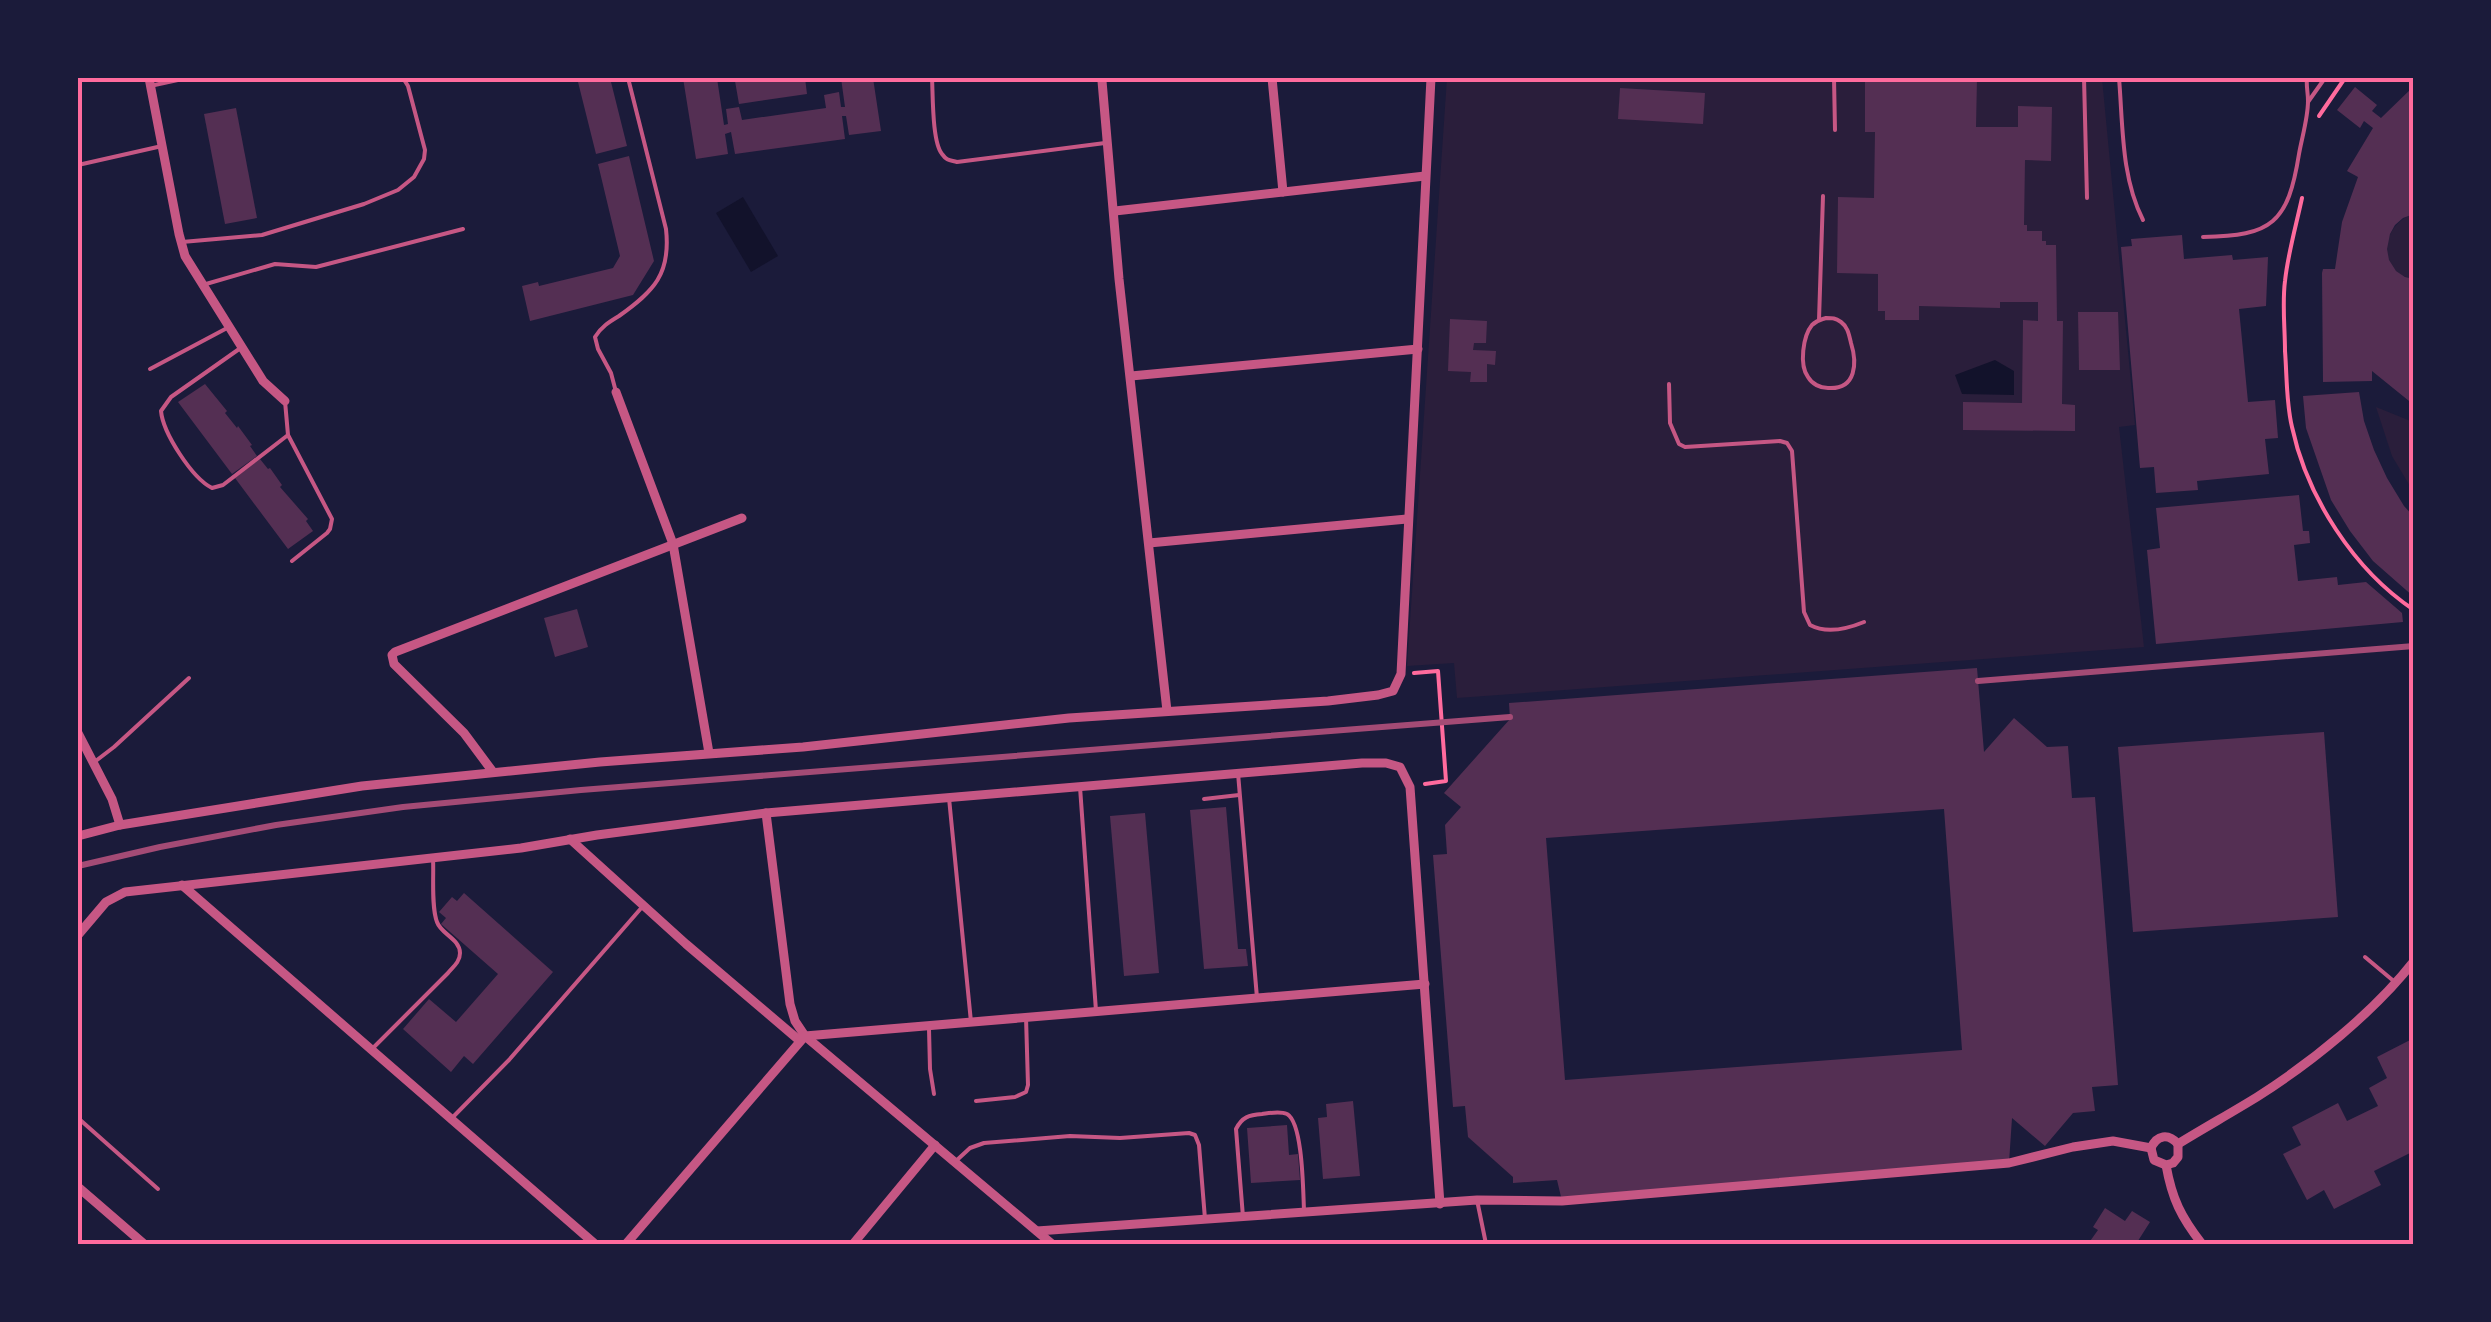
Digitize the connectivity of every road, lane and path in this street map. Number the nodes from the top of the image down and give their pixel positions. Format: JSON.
{"nodes":[{"id":1,"x":187,"y":78,"type":"edge"},
{"id":2,"x":403,"y":78,"type":"edge"},
{"id":3,"x":628,"y":78,"type":"edge"},
{"id":4,"x":932,"y":78,"type":"edge"},
{"id":5,"x":1272,"y":78,"type":"edge"},
{"id":6,"x":1431,"y":78,"type":"edge"},
{"id":7,"x":1834,"y":78,"type":"edge"},
{"id":8,"x":2084,"y":78,"type":"edge"},
{"id":9,"x":2119,"y":78,"type":"edge"},
{"id":10,"x":2307,"y":78,"type":"edge"},
{"id":11,"x":2326,"y":78,"type":"edge"},
{"id":12,"x":2345,"y":78,"type":"edge"},
{"id":13,"x":1102,"y":81,"type":"dead end"},
{"id":14,"x":150,"y":82,"type":"edge"},
{"id":15,"x":2308,"y":102,"type":"junction"},
{"id":16,"x":2319,"y":114,"type":"dead end"},
{"id":17,"x":1835,"y":130,"type":"dead end"},
{"id":18,"x":1108,"y":143,"type":"junction"},
{"id":19,"x":162,"y":146,"type":"junction"},
{"id":20,"x":78,"y":165,"type":"edge"},
{"id":21,"x":1425,"y":176,"type":"junction"},
{"id":22,"x":2305,"y":188,"type":"dead end"},
{"id":23,"x":1283,"y":192,"type":"junction"},
{"id":24,"x":1822,"y":196,"type":"dead end"},
{"id":25,"x":2087,"y":198,"type":"dead end"},
{"id":26,"x":1114,"y":211,"type":"junction"},
{"id":27,"x":2142,"y":220,"type":"dead end"},
{"id":28,"x":464,"y":228,"type":"dead end"},
{"id":29,"x":2202,"y":237,"type":"dead end"},
{"id":30,"x":181,"y":242,"type":"junction"},
{"id":31,"x":203,"y":285,"type":"junction"},
{"id":32,"x":1819,"y":320,"type":"junction"},
{"id":33,"x":230,"y":327,"type":"junction"},
{"id":34,"x":242,"y":347,"type":"junction"},
{"id":35,"x":1418,"y":349,"type":"junction"},
{"id":36,"x":150,"y":369,"type":"dead end"},
{"id":37,"x":1131,"y":376,"type":"junction"},
{"id":38,"x":1670,"y":384,"type":"dead end"},
{"id":39,"x":616,"y":392,"type":"joint"},
{"id":40,"x":285,"y":401,"type":"joint"},
{"id":41,"x":288,"y":435,"type":"junction"},
{"id":42,"x":742,"y":518,"type":"dead end"},
{"id":43,"x":1408,"y":519,"type":"junction"},
{"id":44,"x":1149,"y":543,"type":"junction"},
{"id":45,"x":673,"y":544,"type":"junction"},
{"id":46,"x":292,"y":560,"type":"dead end"},
{"id":47,"x":2414,"y":610,"type":"edge"},
{"id":48,"x":1864,"y":622,"type":"dead end"},
{"id":49,"x":1400,"y":674,"type":"junction"},
{"id":50,"x":189,"y":678,"type":"dead end"},
{"id":51,"x":1167,"y":712,"type":"junction"},
{"id":52,"x":78,"y":733,"type":"edge"},
{"id":53,"x":709,"y":753,"type":"junction"},
{"id":54,"x":94,"y":763,"type":"junction"},
{"id":55,"x":493,"y":772,"type":"junction"},
{"id":56,"x":1238,"y":774,"type":"junction"},
{"id":57,"x":1080,"y":786,"type":"junction"},
{"id":58,"x":1410,"y":786,"type":"junction"},
{"id":59,"x":1239,"y":796,"type":"junction"},
{"id":60,"x":949,"y":798,"type":"junction"},
{"id":61,"x":1204,"y":799,"type":"dead end"},
{"id":62,"x":766,"y":813,"type":"junction"},
{"id":63,"x":120,"y":825,"type":"junction"},
{"id":64,"x":78,"y":836,"type":"edge"},
{"id":65,"x":570,"y":840,"type":"junction"},
{"id":66,"x":433,"y":858,"type":"junction"},
{"id":67,"x":182,"y":885,"type":"junction"},
{"id":68,"x":643,"y":906,"type":"junction"},
{"id":69,"x":78,"y":935,"type":"edge"},
{"id":70,"x":2365,"y":958,"type":"dead end"},
{"id":71,"x":2414,"y":961,"type":"edge"},
{"id":72,"x":2396,"y":983,"type":"junction"},
{"id":73,"x":1425,"y":984,"type":"junction"},
{"id":74,"x":1257,"y":998,"type":"junction"},
{"id":75,"x":1096,"y":1011,"type":"junction"},
{"id":76,"x":1026,"y":1018,"type":"junction"},
{"id":77,"x":971,"y":1022,"type":"junction"},
{"id":78,"x":928,"y":1026,"type":"junction"},
{"id":79,"x":802,"y":1039,"type":"junction"},
{"id":80,"x":371,"y":1050,"type":"junction"},
{"id":81,"x":934,"y":1094,"type":"dead end"},
{"id":82,"x":976,"y":1101,"type":"dead end"},
{"id":83,"x":78,"y":1118,"type":"edge"},
{"id":84,"x":451,"y":1119,"type":"junction"},
{"id":85,"x":2178,"y":1144,"type":"junction"},
{"id":86,"x":935,"y":1145,"type":"junction"},
{"id":87,"x":2151,"y":1148,"type":"junction"},
{"id":88,"x":955,"y":1162,"type":"junction"},
{"id":89,"x":2166,"y":1165,"type":"junction"},
{"id":90,"x":78,"y":1187,"type":"edge"},
{"id":91,"x":158,"y":1189,"type":"dead end"},
{"id":92,"x":1477,"y":1200,"type":"junction"},
{"id":93,"x":1440,"y":1204,"type":"junction"},
{"id":94,"x":1304,"y":1212,"type":"junction"},
{"id":95,"x":1243,"y":1217,"type":"junction"},
{"id":96,"x":1204,"y":1220,"type":"junction"},
{"id":97,"x":1037,"y":1230,"type":"junction"},
{"id":98,"x":1047,"y":1243,"type":"edge"},
{"id":99,"x":144,"y":1244,"type":"edge"},
{"id":100,"x":596,"y":1244,"type":"edge"},
{"id":101,"x":626,"y":1244,"type":"edge"},
{"id":102,"x":853,"y":1244,"type":"edge"},
{"id":103,"x":1486,"y":1244,"type":"edge"},
{"id":104,"x":2202,"y":1244,"type":"edge"}],
"edges":[{"from":1,"to":14,"type":"lane"},
{"from":2,"to":30,"type":"lane"},
{"from":3,"to":39,"type":"lane"},
{"from":4,"to":18,"type":"lane"},
{"from":5,"to":23,"type":"street"},
{"from":6,"to":21,"type":"street"},
{"from":7,"to":17,"type":"lane"},
{"from":8,"to":25,"type":"lane"},
{"from":9,"to":27,"type":"lane"},
{"from":10,"to":15,"type":"lane"},
{"from":11,"to":15,"type":"lane"},
{"from":12,"to":16,"type":"path"},
{"from":13,"to":18,"type":"street"},
{"from":14,"to":19,"type":"street"},
{"from":15,"to":29,"type":"lane"},
{"from":18,"to":26,"type":"street"},
{"from":19,"to":20,"type":"lane"},
{"from":19,"to":30,"type":"street"},
{"from":21,"to":23,"type":"street"},
{"from":21,"to":35,"type":"street"},
{"from":22,"to":47,"type":"path"},
{"from":23,"to":26,"type":"street"},
{"from":24,"to":32,"type":"lane"},
{"from":26,"to":37,"type":"street"},
{"from":28,"to":31,"type":"lane"},
{"from":30,"to":31,"type":"street"},
{"from":31,"to":33,"type":"street"},
{"from":32,"to":32,"type":"lane"},
{"from":33,"to":34,"type":"street"},
{"from":33,"to":36,"type":"lane"},
{"from":34,"to":40,"type":"street"},
{"from":34,"to":41,"type":"lane"},
{"from":35,"to":37,"type":"street"},
{"from":35,"to":43,"type":"street"},
{"from":37,"to":44,"type":"street"},
{"from":38,"to":48,"type":"lane"},
{"from":39,"to":45,"type":"street"},
{"from":40,"to":41,"type":"lane"},
{"from":41,"to":46,"type":"lane"},
{"from":42,"to":45,"type":"street"},
{"from":43,"to":44,"type":"street"},
{"from":43,"to":49,"type":"street"},
{"from":44,"to":51,"type":"street"},
{"from":45,"to":53,"type":"street"},
{"from":45,"to":55,"type":"street"},
{"from":49,"to":51,"type":"street"},
{"from":49,"to":58,"type":"path"},
{"from":50,"to":54,"type":"lane"},
{"from":51,"to":53,"type":"street"},
{"from":52,"to":54,"type":"street"},
{"from":53,"to":55,"type":"street"},
{"from":54,"to":63,"type":"street"},
{"from":55,"to":63,"type":"street"},
{"from":56,"to":57,"type":"street"},
{"from":56,"to":58,"type":"street"},
{"from":56,"to":59,"type":"lane"},
{"from":57,"to":60,"type":"street"},
{"from":57,"to":75,"type":"lane"},
{"from":58,"to":73,"type":"street"},
{"from":59,"to":61,"type":"lane"},
{"from":59,"to":74,"type":"lane"},
{"from":60,"to":62,"type":"street"},
{"from":60,"to":77,"type":"lane"},
{"from":62,"to":65,"type":"street"},
{"from":62,"to":79,"type":"street"},
{"from":63,"to":64,"type":"street"},
{"from":65,"to":66,"type":"street"},
{"from":65,"to":68,"type":"street"},
{"from":66,"to":67,"type":"street"},
{"from":66,"to":80,"type":"lane"},
{"from":67,"to":69,"type":"street"},
{"from":67,"to":80,"type":"street"},
{"from":68,"to":79,"type":"street"},
{"from":68,"to":84,"type":"lane"},
{"from":70,"to":72,"type":"lane"},
{"from":71,"to":72,"type":"street"},
{"from":72,"to":85,"type":"street"},
{"from":73,"to":74,"type":"street"},
{"from":73,"to":93,"type":"street"},
{"from":74,"to":75,"type":"street"},
{"from":75,"to":76,"type":"street"},
{"from":76,"to":77,"type":"street"},
{"from":76,"to":82,"type":"lane"},
{"from":77,"to":78,"type":"street"},
{"from":78,"to":79,"type":"street"},
{"from":78,"to":81,"type":"lane"},
{"from":79,"to":86,"type":"street"},
{"from":79,"to":101,"type":"street"},
{"from":80,"to":84,"type":"street"},
{"from":83,"to":91,"type":"lane"},
{"from":84,"to":100,"type":"street"},
{"from":85,"to":87,"type":"street"},
{"from":85,"to":89,"type":"street"},
{"from":86,"to":88,"type":"street"},
{"from":86,"to":102,"type":"street"},
{"from":87,"to":89,"type":"street"},
{"from":87,"to":92,"type":"street"},
{"from":88,"to":96,"type":"lane"},
{"from":88,"to":97,"type":"street"},
{"from":89,"to":104,"type":"street"},
{"from":90,"to":99,"type":"street"},
{"from":92,"to":93,"type":"street"},
{"from":92,"to":103,"type":"lane"},
{"from":93,"to":94,"type":"street"},
{"from":94,"to":95,"type":"street"},
{"from":94,"to":95,"type":"lane"},
{"from":95,"to":96,"type":"street"},
{"from":96,"to":97,"type":"street"},
{"from":97,"to":98,"type":"street"}]}
